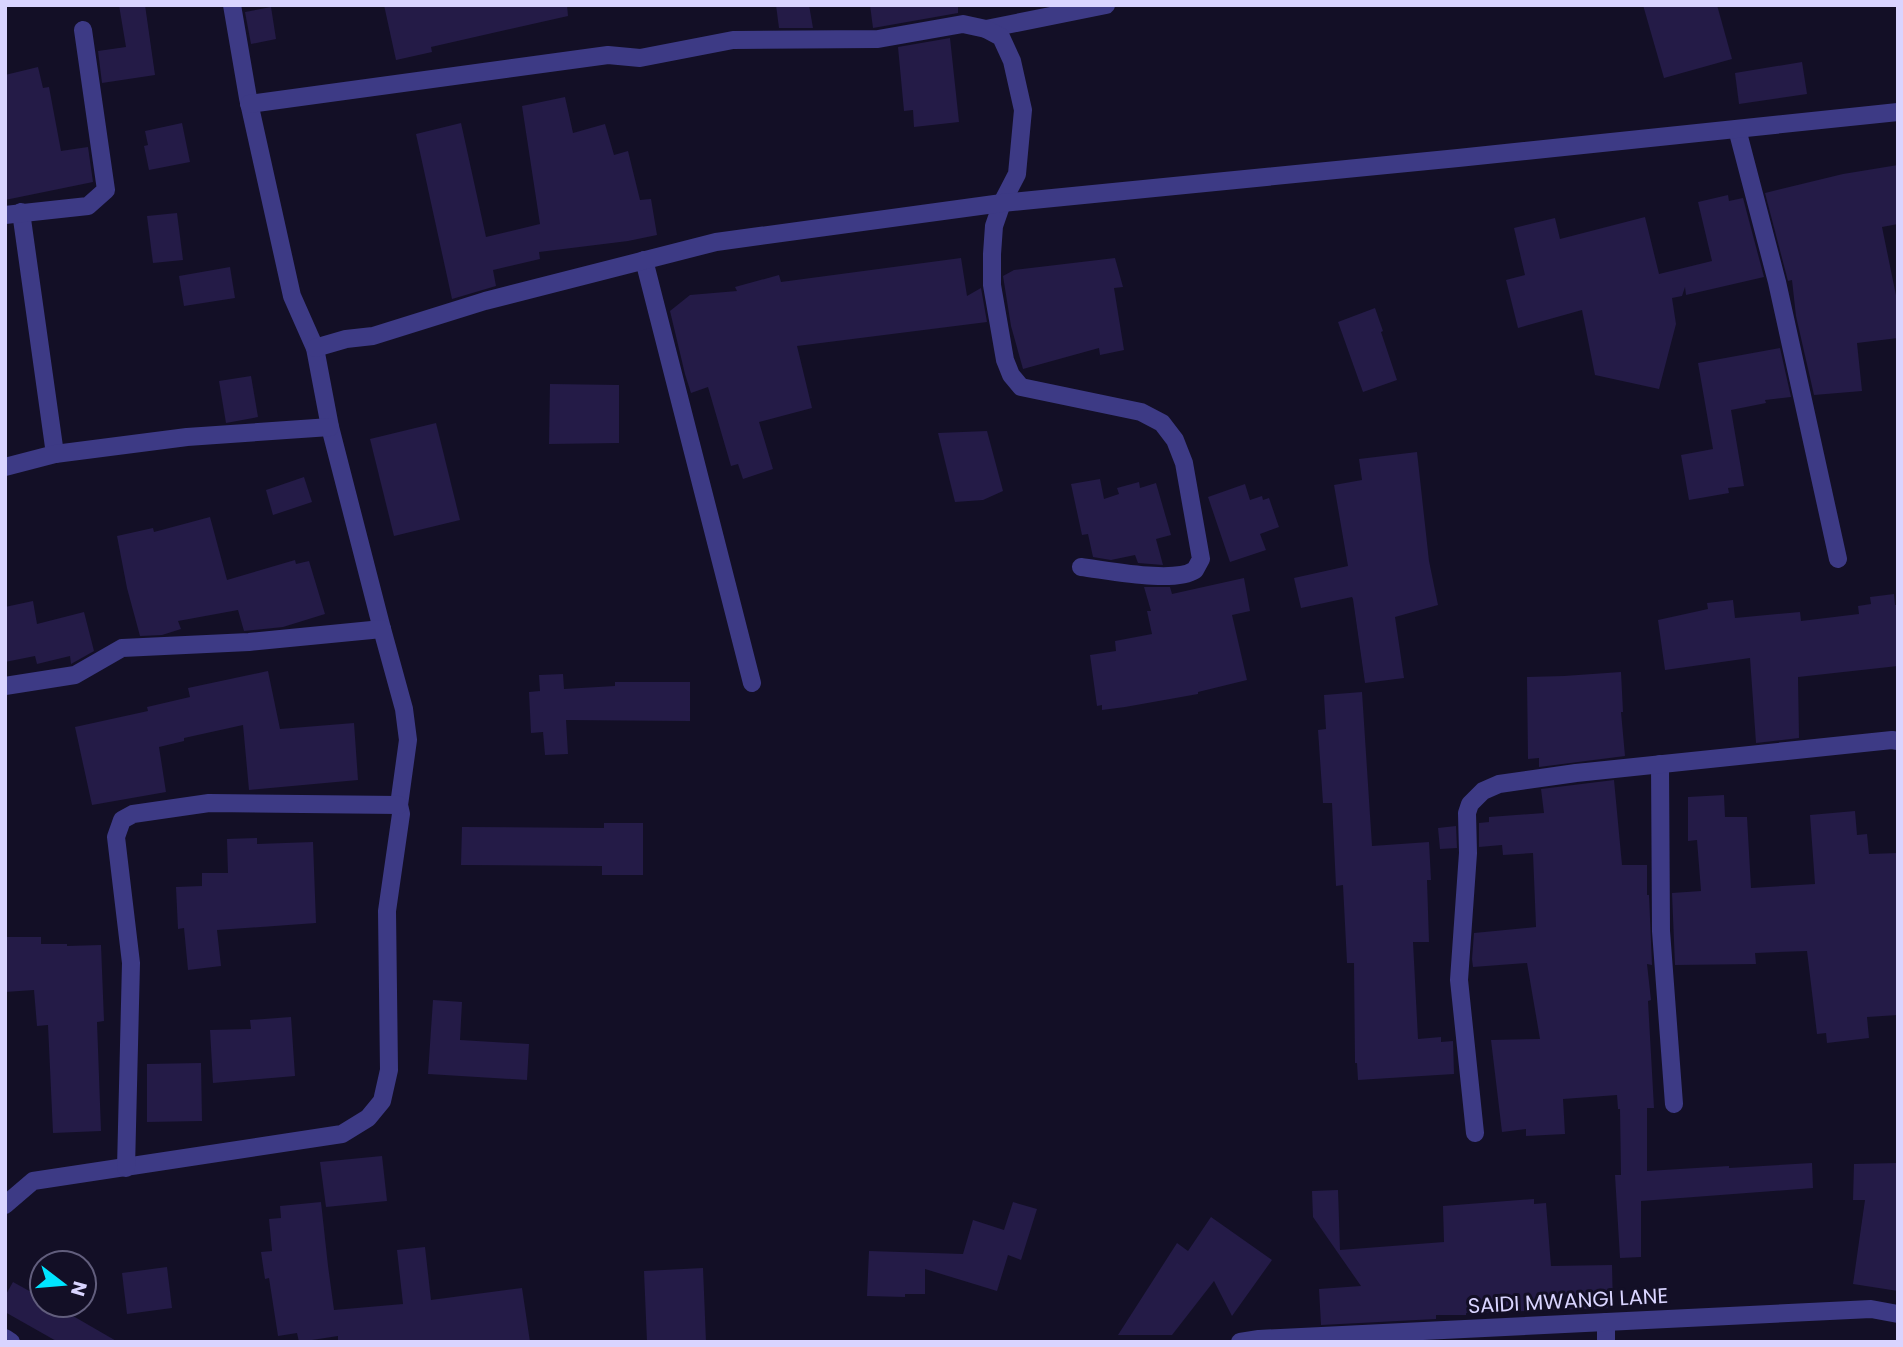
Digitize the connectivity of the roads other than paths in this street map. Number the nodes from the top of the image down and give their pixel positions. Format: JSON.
{"nodes":[{"id":1,"x":232,"y":5,"type":"edge"},
{"id":2,"x":1106,"y":5,"type":"edge"},
{"id":3,"x":986,"y":29,"type":"junction"},
{"id":4,"x":83,"y":30,"type":"dead end"},
{"id":5,"x":249,"y":104,"type":"junction"},
{"id":6,"x":1898,"y":112,"type":"edge"},
{"id":7,"x":1737,"y":129,"type":"junction"},
{"id":8,"x":1002,"y":203,"type":"junction"},
{"id":9,"x":13,"y":214,"type":"edge"},
{"id":10,"x":644,"y":260,"type":"junction"},
{"id":11,"x":315,"y":348,"type":"junction"},
{"id":12,"x":330,"y":427,"type":"junction"},
{"id":13,"x":55,"y":454,"type":"junction"},
{"id":14,"x":5,"y":467,"type":"edge"},
{"id":15,"x":1839,"y":559,"type":"dead end"},
{"id":16,"x":1081,"y":567,"type":"dead end"},
{"id":17,"x":382,"y":629,"type":"junction"},
{"id":18,"x":752,"y":683,"type":"dead end"},
{"id":19,"x":5,"y":686,"type":"edge"},
{"id":20,"x":1898,"y":741,"type":"edge"},
{"id":21,"x":1660,"y":764,"type":"junction"},
{"id":22,"x":399,"y":805,"type":"junction"},
{"id":23,"x":1674,"y":1104,"type":"dead end"},
{"id":24,"x":1475,"y":1132,"type":"dead end"},
{"id":25,"x":126,"y":1168,"type":"junction"},
{"id":26,"x":5,"y":1205,"type":"edge"},
{"id":27,"x":1898,"y":1314,"type":"edge"},
{"id":28,"x":1606,"y":1322,"type":"junction"},
{"id":29,"x":5,"y":1338,"type":"edge"},
{"id":30,"x":1259,"y":1340,"type":"edge"},
{"id":31,"x":11,"y":1342,"type":"edge"},
{"id":32,"x":1240,"y":1342,"type":"edge"},
{"id":33,"x":1606,"y":1342,"type":"edge"}],
"edges":[{"from":1,"to":5,"type":"street"},
{"from":2,"to":3,"type":"street"},
{"from":3,"to":5,"type":"street"},
{"from":3,"to":8,"type":"street"},
{"from":4,"to":9,"type":"street"},
{"from":5,"to":11,"type":"street"},
{"from":6,"to":7,"type":"street"},
{"from":7,"to":8,"type":"street"},
{"from":7,"to":15,"type":"street"},
{"from":8,"to":10,"type":"street"},
{"from":8,"to":16,"type":"street"},
{"from":9,"to":13,"type":"street"},
{"from":10,"to":11,"type":"street"},
{"from":10,"to":18,"type":"street"},
{"from":11,"to":12,"type":"street"},
{"from":12,"to":13,"type":"street"},
{"from":12,"to":17,"type":"street"},
{"from":13,"to":14,"type":"street"},
{"from":17,"to":19,"type":"street"},
{"from":17,"to":22,"type":"street"},
{"from":20,"to":21,"type":"street"},
{"from":21,"to":23,"type":"street"},
{"from":21,"to":24,"type":"street"},
{"from":22,"to":25,"type":"street"},
{"from":22,"to":25,"type":"street"},
{"from":25,"to":26,"type":"street"},
{"from":27,"to":28,"type":"street","name":"SAIDI MWANGI LANE"},
{"from":28,"to":30,"type":"street","name":"SAIDI MWANGI LANE"},
{"from":28,"to":33,"type":"street"},
{"from":29,"to":31,"type":"street"},
{"from":30,"to":32,"type":"street","name":"SAIDI MWANGI LANE"}]}
